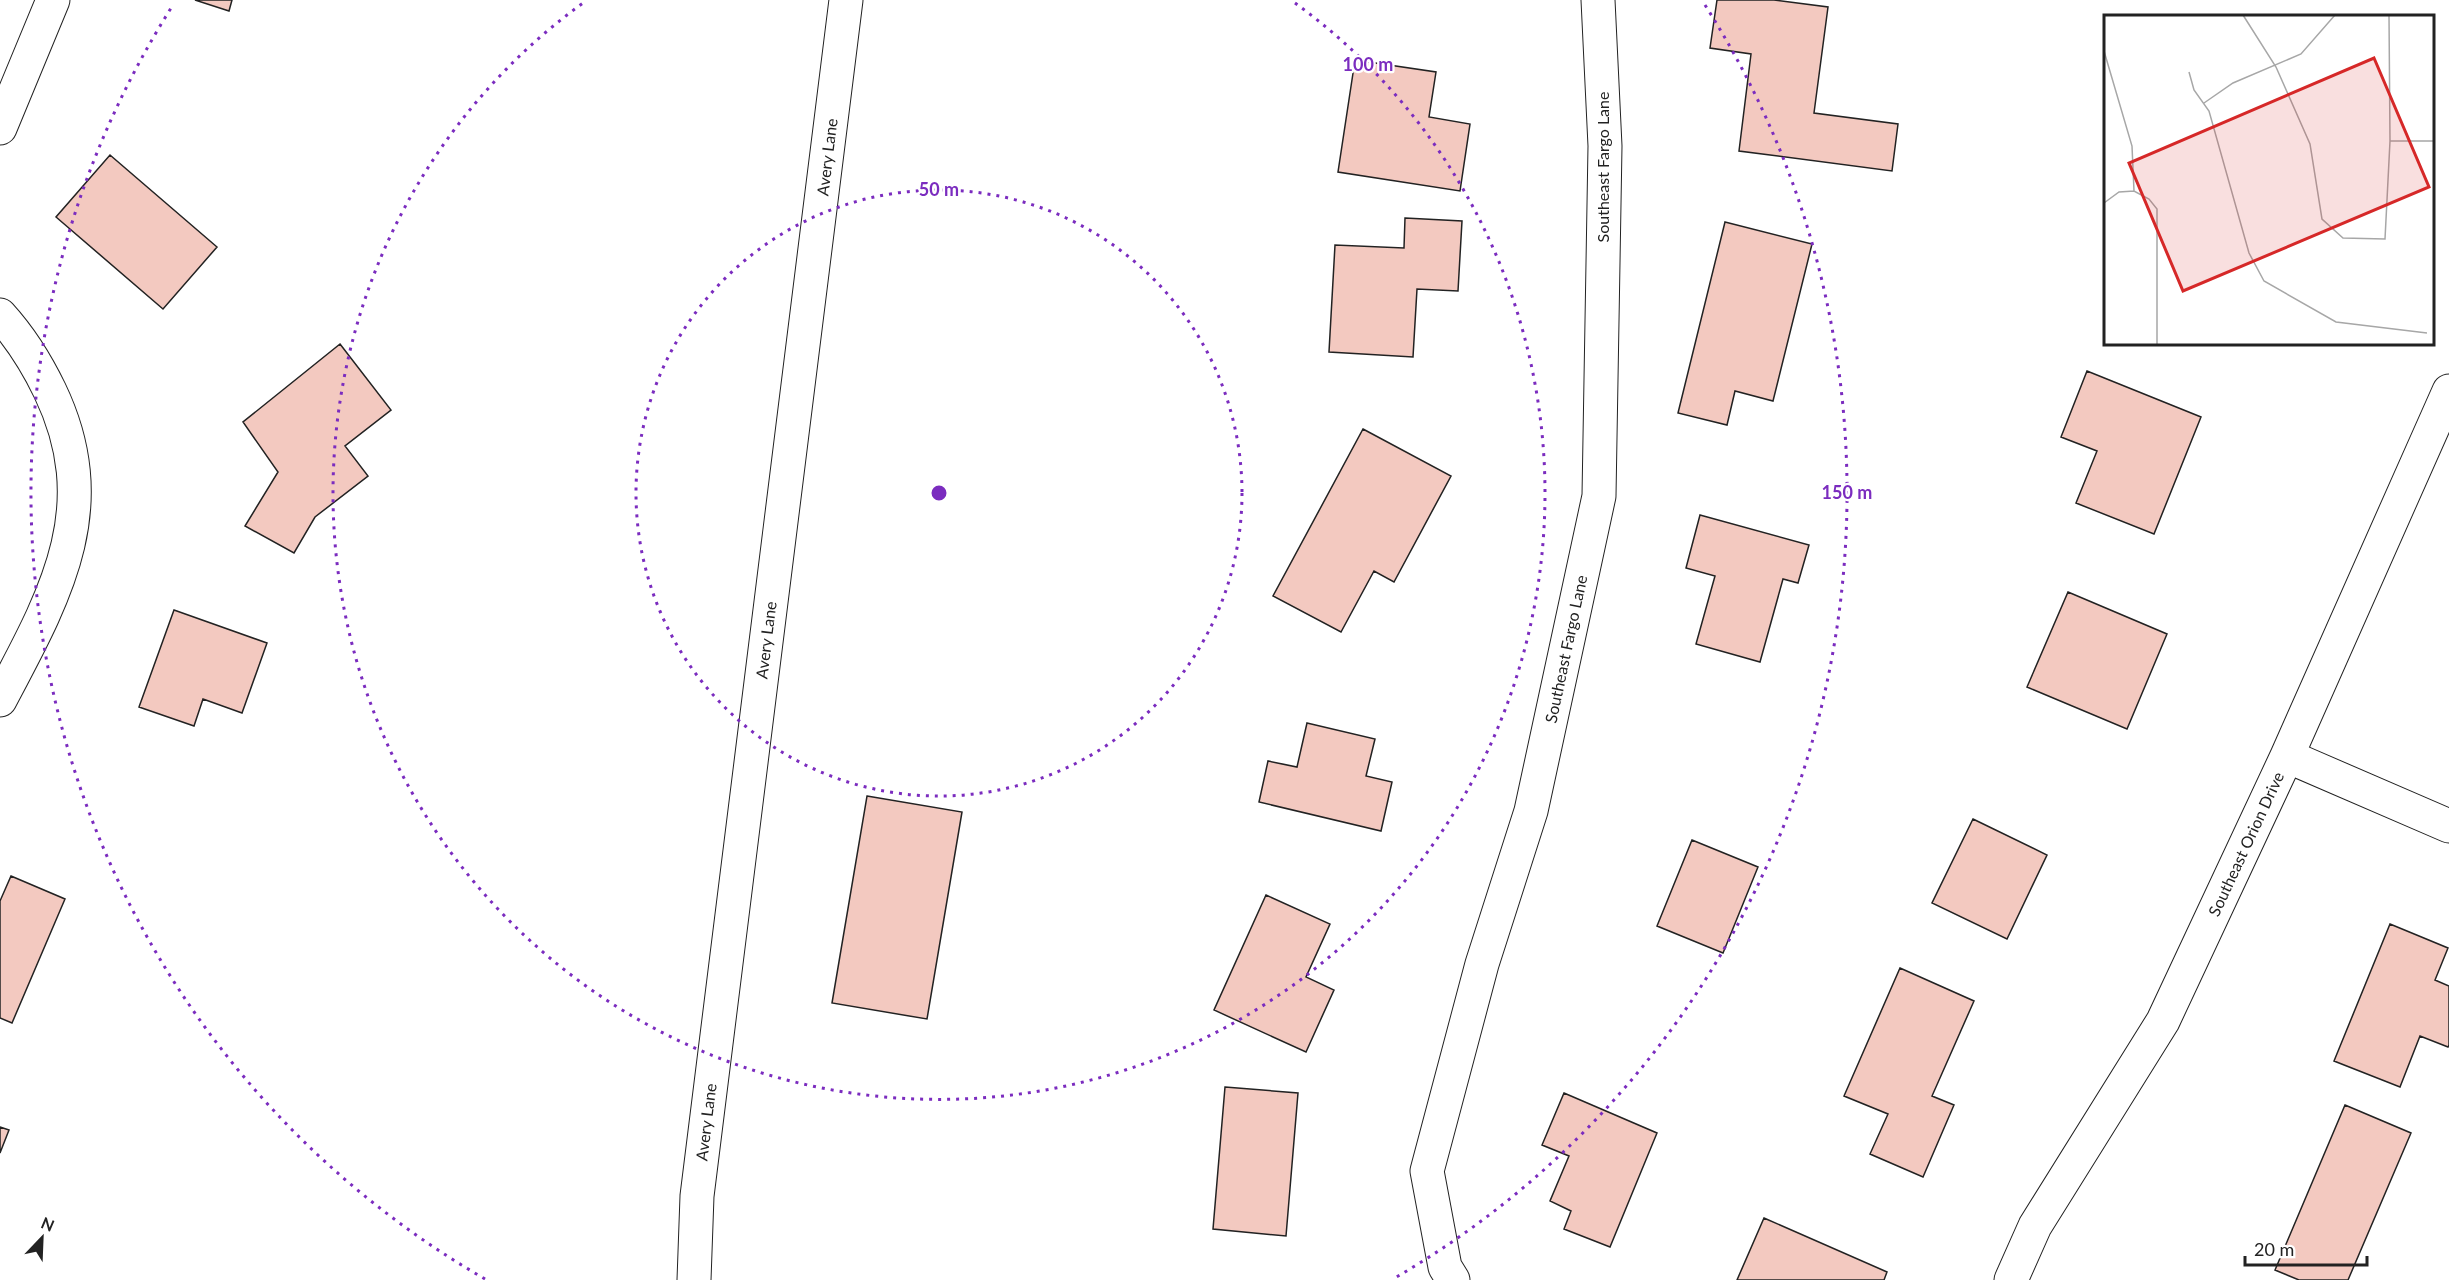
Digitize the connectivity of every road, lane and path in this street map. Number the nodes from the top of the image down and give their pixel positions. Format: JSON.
{"nodes":[{"id":1,"x":52,"y":0,"type":"edge"},
{"id":2,"x":846,"y":0,"type":"edge"},
{"id":3,"x":1598,"y":0,"type":"edge"},
{"id":4,"x":0,"y":128,"type":"edge"},
{"id":5,"x":0,"y":315,"type":"edge"},
{"id":6,"x":2449,"y":391,"type":"edge"},
{"id":7,"x":0,"y":699,"type":"edge"},
{"id":8,"x":2287,"y":756,"type":"junction"},
{"id":9,"x":2449,"y":826,"type":"edge"},
{"id":10,"x":694,"y":1280,"type":"edge"},
{"id":11,"x":1453,"y":1280,"type":"edge"},
{"id":12,"x":2011,"y":1280,"type":"edge"}],
"edges":[{"from":1,"to":4,"type":"street"},
{"from":2,"to":10,"type":"street","name":"Avery Lane"},
{"from":3,"to":11,"type":"street","name":"Southeast Fargo Lane"},
{"from":5,"to":7,"type":"street"},
{"from":6,"to":8,"type":"street","name":"Southeast Orion Drive"},
{"from":8,"to":9,"type":"street"},
{"from":8,"to":12,"type":"street","name":"Southeast Orion Drive"}]}
